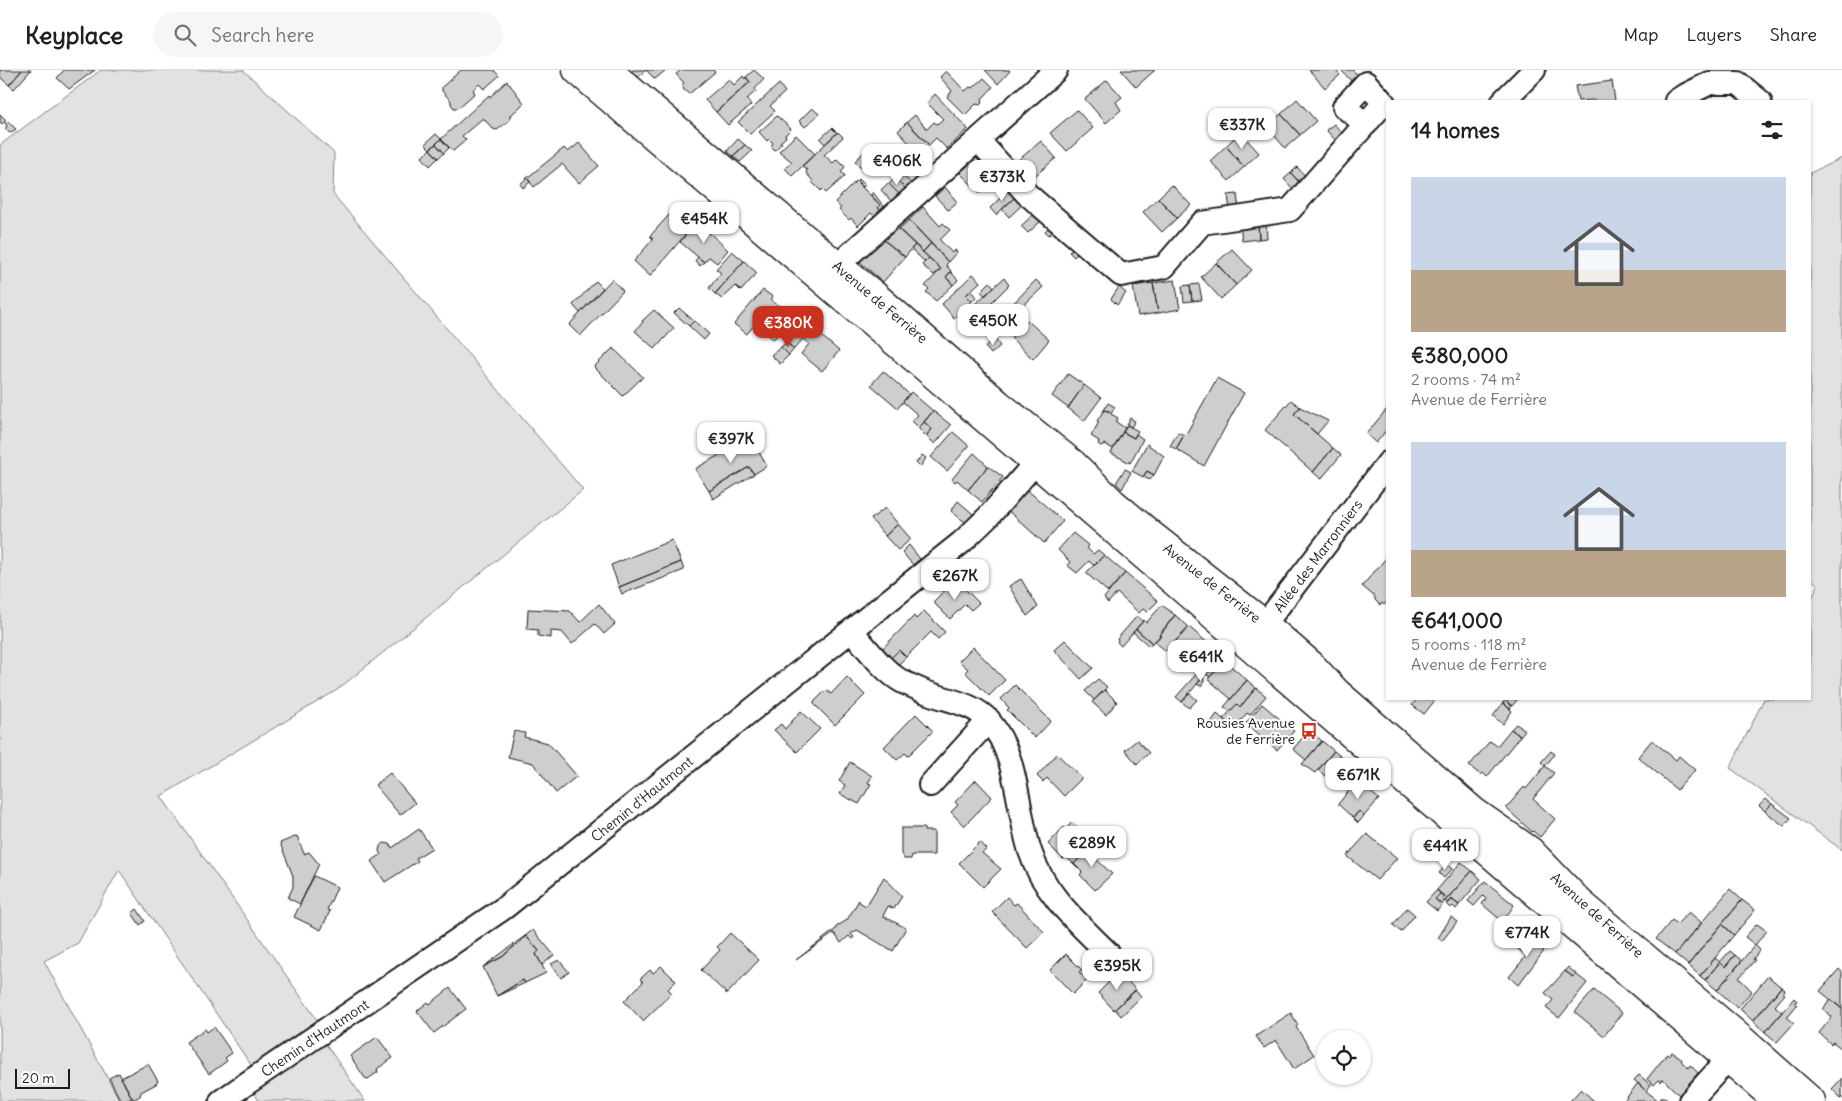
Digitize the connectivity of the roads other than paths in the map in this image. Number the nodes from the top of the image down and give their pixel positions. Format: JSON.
{"nodes":[{"id":1,"x":577,"y":70,"type":"edge"},
{"id":2,"x":591,"y":70,"type":"edge"},
{"id":3,"x":607,"y":70,"type":"edge"},
{"id":4,"x":1056,"y":70,"type":"edge"},
{"id":5,"x":1534,"y":70,"type":"edge"},
{"id":6,"x":1504,"y":100,"type":"edge"},
{"id":7,"x":1678,"y":100,"type":"edge"},
{"id":8,"x":1759,"y":100,"type":"edge"},
{"id":9,"x":1366,"y":124,"type":"dead end"},
{"id":10,"x":978,"y":140,"type":"junction"},
{"id":11,"x":834,"y":270,"type":"junction"},
{"id":12,"x":1042,"y":452,"type":"junction"},
{"id":13,"x":1386,"y":466,"type":"edge"},
{"id":14,"x":852,"y":631,"type":"junction"},
{"id":15,"x":1258,"y":639,"type":"junction"},
{"id":16,"x":989,"y":720,"type":"junction"},
{"id":17,"x":930,"y":785,"type":"dead end"},
{"id":18,"x":1108,"y":953,"type":"dead end"},
{"id":19,"x":1738,"y":1049,"type":"junction"},
{"id":20,"x":221,"y":1101,"type":"edge"},
{"id":21,"x":1690,"y":1101,"type":"edge"},
{"id":22,"x":1778,"y":1101,"type":"edge"},
{"id":23,"x":1794,"y":1101,"type":"edge"},
{"id":24,"x":1811,"y":1101,"type":"edge"}],
"edges":[{"from":1,"to":11,"type":"main road","name":"Avenue de Ferrière"},
{"from":2,"to":11,"type":"street"},
{"from":3,"to":11,"type":"main road","name":"Avenue de Ferrière"},
{"from":4,"to":10,"type":"street"},
{"from":5,"to":6,"type":"street"},
{"from":7,"to":8,"type":"street"},
{"from":9,"to":10,"type":"street"},
{"from":10,"to":11,"type":"street"},
{"from":11,"to":12,"type":"main road","name":"Avenue de Ferrière"},
{"from":12,"to":14,"type":"street","name":"Chemin d'Hautmont"},
{"from":12,"to":15,"type":"main road","name":"Avenue de Ferrière"},
{"from":13,"to":15,"type":"street","name":"Allée des Marronniers"},
{"from":14,"to":16,"type":"street"},
{"from":14,"to":20,"type":"street","name":"Chemin d'Hautmont"},
{"from":15,"to":19,"type":"main road","name":"Avenue de Ferrière"},
{"from":15,"to":19,"type":"main road","name":"Avenue de Ferrière"},
{"from":16,"to":17,"type":"street"},
{"from":16,"to":18,"type":"street"},
{"from":19,"to":21,"type":"street"},
{"from":19,"to":22,"type":"main road","name":"Avenue de Ferrière"},
{"from":19,"to":23,"type":"street"},
{"from":19,"to":24,"type":"main road","name":"Avenue de Ferrière"}]}
